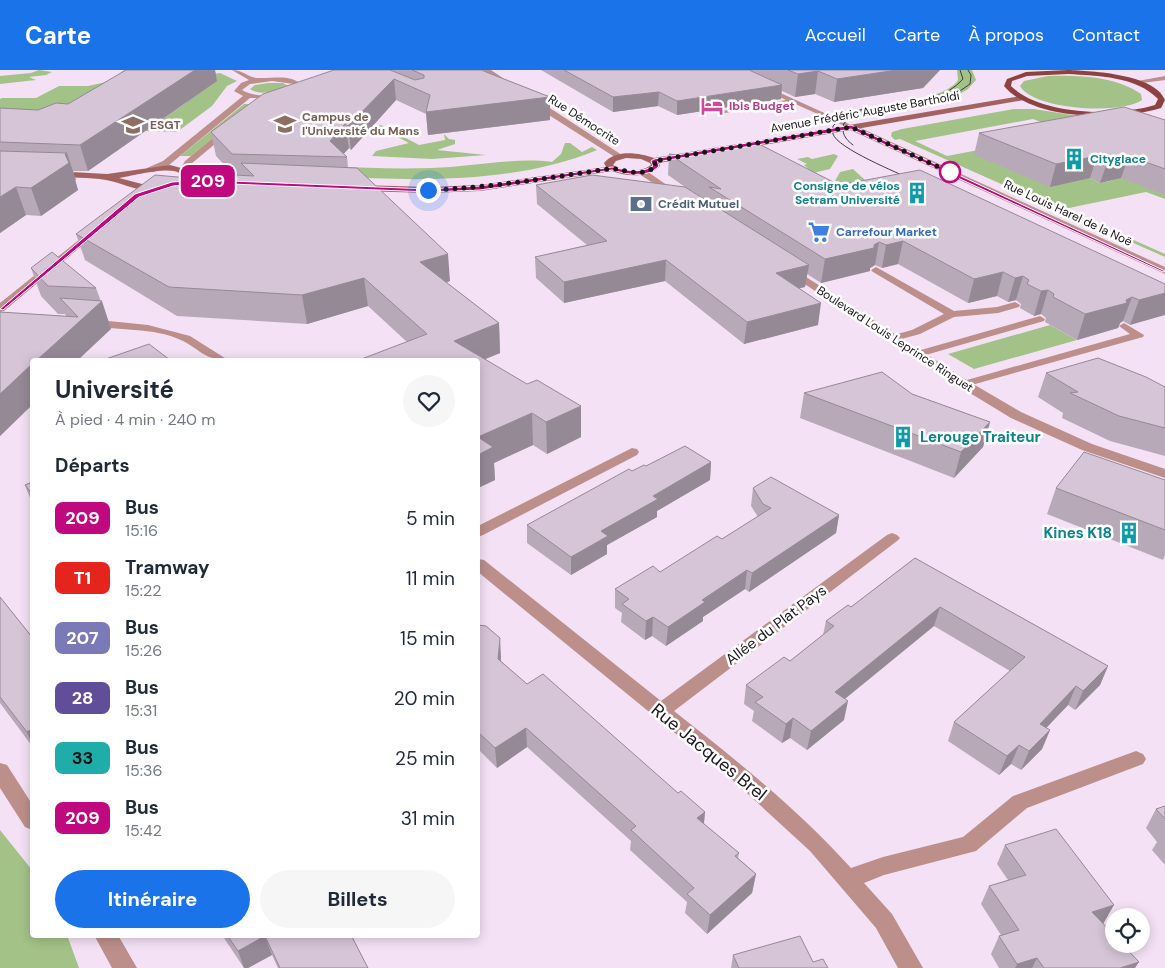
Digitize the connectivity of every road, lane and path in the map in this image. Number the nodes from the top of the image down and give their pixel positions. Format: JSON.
{"nodes":[{"id":1,"x":235,"y":70,"type":"edge"},
{"id":2,"x":486,"y":70,"type":"edge"},
{"id":3,"x":1052,"y":70,"type":"edge"},
{"id":4,"x":1064,"y":72,"type":"junction"},
{"id":5,"x":1165,"y":78,"type":"edge"},
{"id":6,"x":256,"y":81,"type":"junction"},
{"id":7,"x":1134,"y":82,"type":"junction"},
{"id":8,"x":757,"y":84,"type":"edge"},
{"id":9,"x":514,"y":88,"type":"edge"},
{"id":10,"x":248,"y":96,"type":"junction"},
{"id":11,"x":268,"y":97,"type":"junction"},
{"id":12,"x":529,"y":98,"type":"edge"},
{"id":13,"x":1021,"y":98,"type":"junction"},
{"id":14,"x":793,"y":100,"type":"junction"},
{"id":15,"x":1163,"y":107,"type":"edge"},
{"id":16,"x":254,"y":108,"type":"edge"},
{"id":17,"x":725,"y":111,"type":"edge"},
{"id":18,"x":1108,"y":114,"type":"junction"},
{"id":19,"x":1144,"y":118,"type":"edge"},
{"id":20,"x":237,"y":122,"type":"edge"},
{"id":21,"x":851,"y":127,"type":"junction"},
{"id":22,"x":620,"y":156,"type":"junction"},
{"id":23,"x":654,"y":161,"type":"junction"},
{"id":24,"x":612,"y":169,"type":"junction"},
{"id":25,"x":146,"y":170,"type":"junction"},
{"id":26,"x":642,"y":172,"type":"junction"},
{"id":27,"x":40,"y":174,"type":"edge"},
{"id":28,"x":107,"y":177,"type":"junction"},
{"id":29,"x":182,"y":178,"type":"junction"},
{"id":30,"x":210,"y":181,"type":"edge"},
{"id":31,"x":130,"y":184,"type":"junction"},
{"id":32,"x":165,"y":186,"type":"edge"},
{"id":33,"x":346,"y":188,"type":"edge"},
{"id":34,"x":688,"y":202,"type":"edge"},
{"id":35,"x":103,"y":224,"type":"edge"},
{"id":36,"x":778,"y":262,"type":"edge"},
{"id":37,"x":876,"y":270,"type":"edge"},
{"id":38,"x":1165,"y":271,"type":"edge"},
{"id":39,"x":1015,"y":305,"type":"dead end"},
{"id":40,"x":0,"y":309,"type":"edge"},
{"id":41,"x":952,"y":314,"type":"junction"},
{"id":42,"x":1040,"y":319,"type":"dead end"},
{"id":43,"x":73,"y":321,"type":"edge"},
{"id":44,"x":1124,"y":326,"type":"edge"},
{"id":45,"x":894,"y":338,"type":"junction"},
{"id":46,"x":918,"y":354,"type":"junction"},
{"id":47,"x":219,"y":358,"type":"edge"},
{"id":48,"x":964,"y":384,"type":"junction"},
{"id":49,"x":632,"y":452,"type":"dead end"},
{"id":50,"x":1165,"y":474,"type":"edge"},
{"id":51,"x":480,"y":531,"type":"edge"},
{"id":52,"x":892,"y":538,"type":"dead end"},
{"id":53,"x":480,"y":566,"type":"edge"},
{"id":54,"x":660,"y":711,"type":"junction"},
{"id":55,"x":1136,"y":759,"type":"dead end"},
{"id":56,"x":0,"y":771,"type":"edge"},
{"id":57,"x":30,"y":819,"type":"edge"},
{"id":58,"x":848,"y":880,"type":"junction"},
{"id":59,"x":107,"y":938,"type":"edge"},
{"id":60,"x":124,"y":968,"type":"edge"},
{"id":61,"x":911,"y":968,"type":"edge"}],
"edges":[{"from":1,"to":6,"type":"street"},
{"from":2,"to":9,"type":"street"},
{"from":3,"to":4,"type":"main road"},
{"from":4,"to":7,"type":"main road"},
{"from":4,"to":13,"type":"main road"},
{"from":5,"to":7,"type":"street"},
{"from":6,"to":10,"type":"street"},
{"from":6,"to":11,"type":"street"},
{"from":7,"to":15,"type":"main road"},
{"from":8,"to":14,"type":"lane"},
{"from":10,"to":11,"type":"street"},
{"from":10,"to":25,"type":"street"},
{"from":11,"to":16,"type":"street"},
{"from":12,"to":22,"type":"street","name":"Rue Démocrite"},
{"from":13,"to":18,"type":"main road"},
{"from":13,"to":21,"type":"street","name":"Avenue Frédéric Auguste Bartholdi"},
{"from":14,"to":17,"type":"lane"},
{"from":14,"to":21,"type":"lane"},
{"from":15,"to":18,"type":"main road"},
{"from":18,"to":19,"type":"main road"},
{"from":20,"to":29,"type":"street"},
{"from":21,"to":23,"type":"street","name":"Avenue Frédéric Auguste Bartholdi"},
{"from":21,"to":38,"type":"street","name":"Rue Louis Harel de la Noë"},
{"from":22,"to":23,"type":"street"},
{"from":22,"to":24,"type":"street"},
{"from":23,"to":26,"type":"street"},
{"from":24,"to":26,"type":"street"},
{"from":24,"to":33,"type":"street"},
{"from":25,"to":28,"type":"street"},
{"from":25,"to":29,"type":"street"},
{"from":25,"to":31,"type":"street"},
{"from":26,"to":34,"type":"street"},
{"from":27,"to":28,"type":"street"},
{"from":28,"to":31,"type":"street"},
{"from":29,"to":30,"type":"street"},
{"from":31,"to":32,"type":"street"},
{"from":35,"to":40,"type":"street"},
{"from":36,"to":45,"type":"street","name":"Boulevard Louis Leprince Ringuet"},
{"from":37,"to":41,"type":"lane"},
{"from":39,"to":41,"type":"lane"},
{"from":41,"to":45,"type":"lane"},
{"from":42,"to":46,"type":"lane"},
{"from":43,"to":47,"type":"street"},
{"from":44,"to":48,"type":"lane"},
{"from":45,"to":46,"type":"street","name":"Boulevard Louis Leprince Ringuet"},
{"from":46,"to":48,"type":"street","name":"Boulevard Louis Leprince Ringuet"},
{"from":48,"to":50,"type":"street","name":"Boulevard Louis Leprince Ringuet"},
{"from":49,"to":51,"type":"street"},
{"from":52,"to":54,"type":"street","name":"Allée du Plat Pays"},
{"from":53,"to":54,"type":"street","name":"Rue Jacques Brel"},
{"from":54,"to":58,"type":"street","name":"Rue Jacques Brel"},
{"from":55,"to":58,"type":"street"},
{"from":56,"to":57,"type":"street"},
{"from":58,"to":61,"type":"street","name":"Rue Jacques Brel"},
{"from":59,"to":60,"type":"street"}]}
